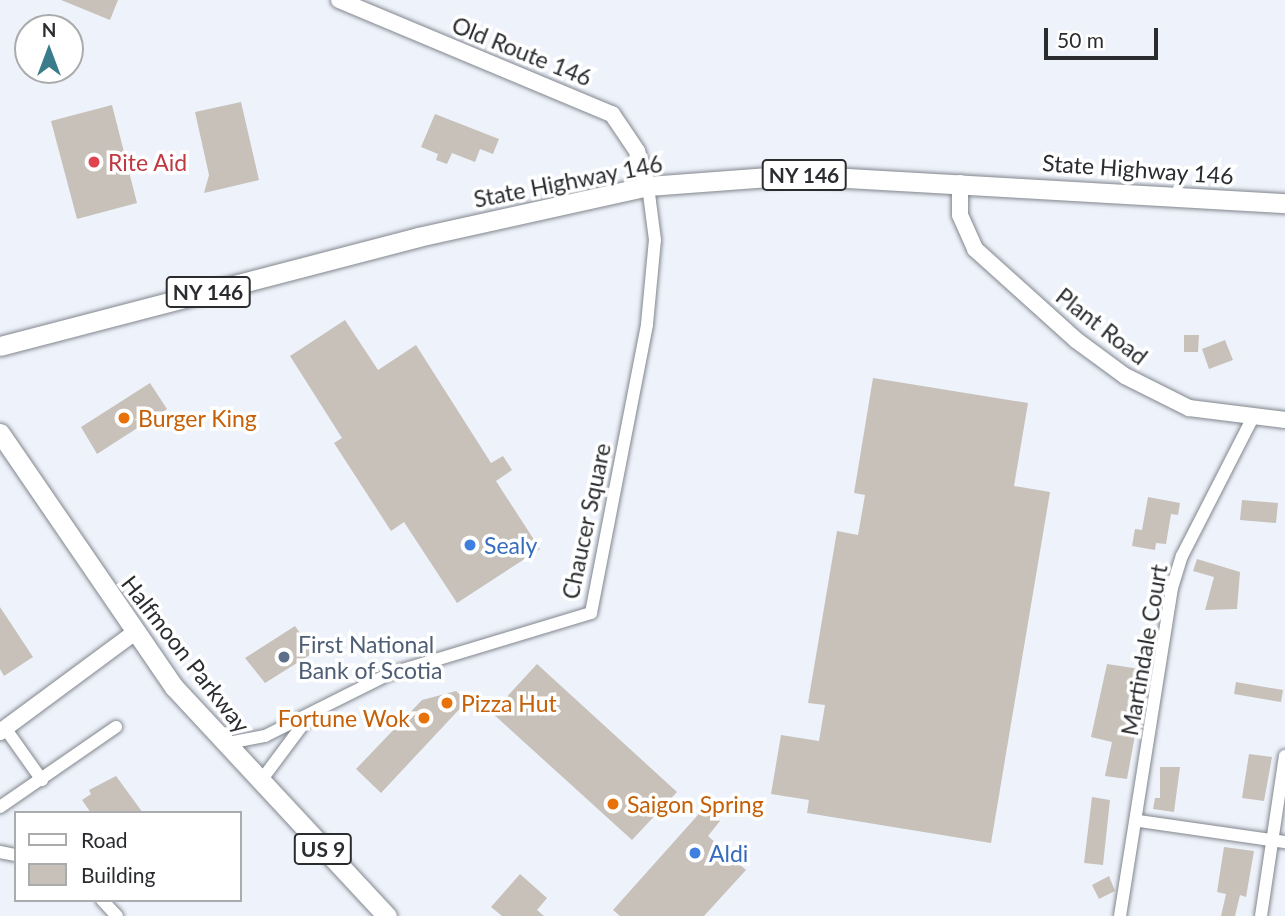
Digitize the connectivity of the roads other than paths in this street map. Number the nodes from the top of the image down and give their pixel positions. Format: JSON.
{"nodes":[{"id":1,"x":339,"y":0,"type":"edge"},
{"id":2,"x":960,"y":183,"type":"junction"},
{"id":3,"x":648,"y":186,"type":"junction"},
{"id":4,"x":1285,"y":203,"type":"edge"},
{"id":5,"x":0,"y":346,"type":"edge"},
{"id":6,"x":1252,"y":419,"type":"junction"},
{"id":7,"x":1285,"y":420,"type":"edge"},
{"id":8,"x":3,"y":442,"type":"edge"},
{"id":9,"x":135,"y":632,"type":"junction"},
{"id":10,"x":312,"y":714,"type":"junction"},
{"id":11,"x":2,"y":727,"type":"edge"},
{"id":12,"x":116,"y":727,"type":"dead end"},
{"id":13,"x":223,"y":744,"type":"junction"},
{"id":14,"x":1285,"y":755,"type":"edge"},
{"id":15,"x":42,"y":780,"type":"junction"},
{"id":16,"x":260,"y":782,"type":"junction"},
{"id":17,"x":0,"y":807,"type":"edge"},
{"id":18,"x":1139,"y":821,"type":"junction"},
{"id":19,"x":1280,"y":841,"type":"edge"},
{"id":20,"x":104,"y":902,"type":"edge"},
{"id":21,"x":117,"y":916,"type":"edge"},
{"id":22,"x":387,"y":916,"type":"edge"},
{"id":23,"x":1120,"y":916,"type":"edge"},
{"id":24,"x":1261,"y":916,"type":"edge"}],
"edges":[{"from":1,"to":3,"type":"street","name":"Old Route 146"},
{"from":2,"to":3,"type":"main road","name":"State Highway 146","number":"NY 146"},
{"from":2,"to":4,"type":"main road","name":"State Highway 146","number":"NY 146"},
{"from":2,"to":6,"type":"street","name":"Plant Road"},
{"from":3,"to":5,"type":"main road","name":"State Highway 146","number":"NY 146"},
{"from":3,"to":10,"type":"street","name":"Chaucer Square"},
{"from":6,"to":7,"type":"street","name":"Plant Road"},
{"from":6,"to":18,"type":"street","name":"Martindale Court"},
{"from":8,"to":9,"type":"main road","name":"Halfmoon Parkway","number":"US 9"},
{"from":9,"to":11,"type":"street"},
{"from":9,"to":13,"type":"main road","name":"Halfmoon Parkway","number":"US 9"},
{"from":10,"to":13,"type":"street","name":"Chaucer Square"},
{"from":10,"to":16,"type":"street","name":"Chaucer Square"},
{"from":11,"to":15,"type":"street"},
{"from":12,"to":15,"type":"street"},
{"from":13,"to":16,"type":"main road","name":"Halfmoon Parkway","number":"US 9"},
{"from":14,"to":19,"type":"street"},
{"from":15,"to":17,"type":"street"},
{"from":16,"to":22,"type":"main road","name":"Halfmoon Parkway","number":"US 9"},
{"from":18,"to":19,"type":"street"},
{"from":18,"to":23,"type":"street","name":"Martindale Court"},
{"from":19,"to":24,"type":"street"},
{"from":20,"to":21,"type":"street"}]}
